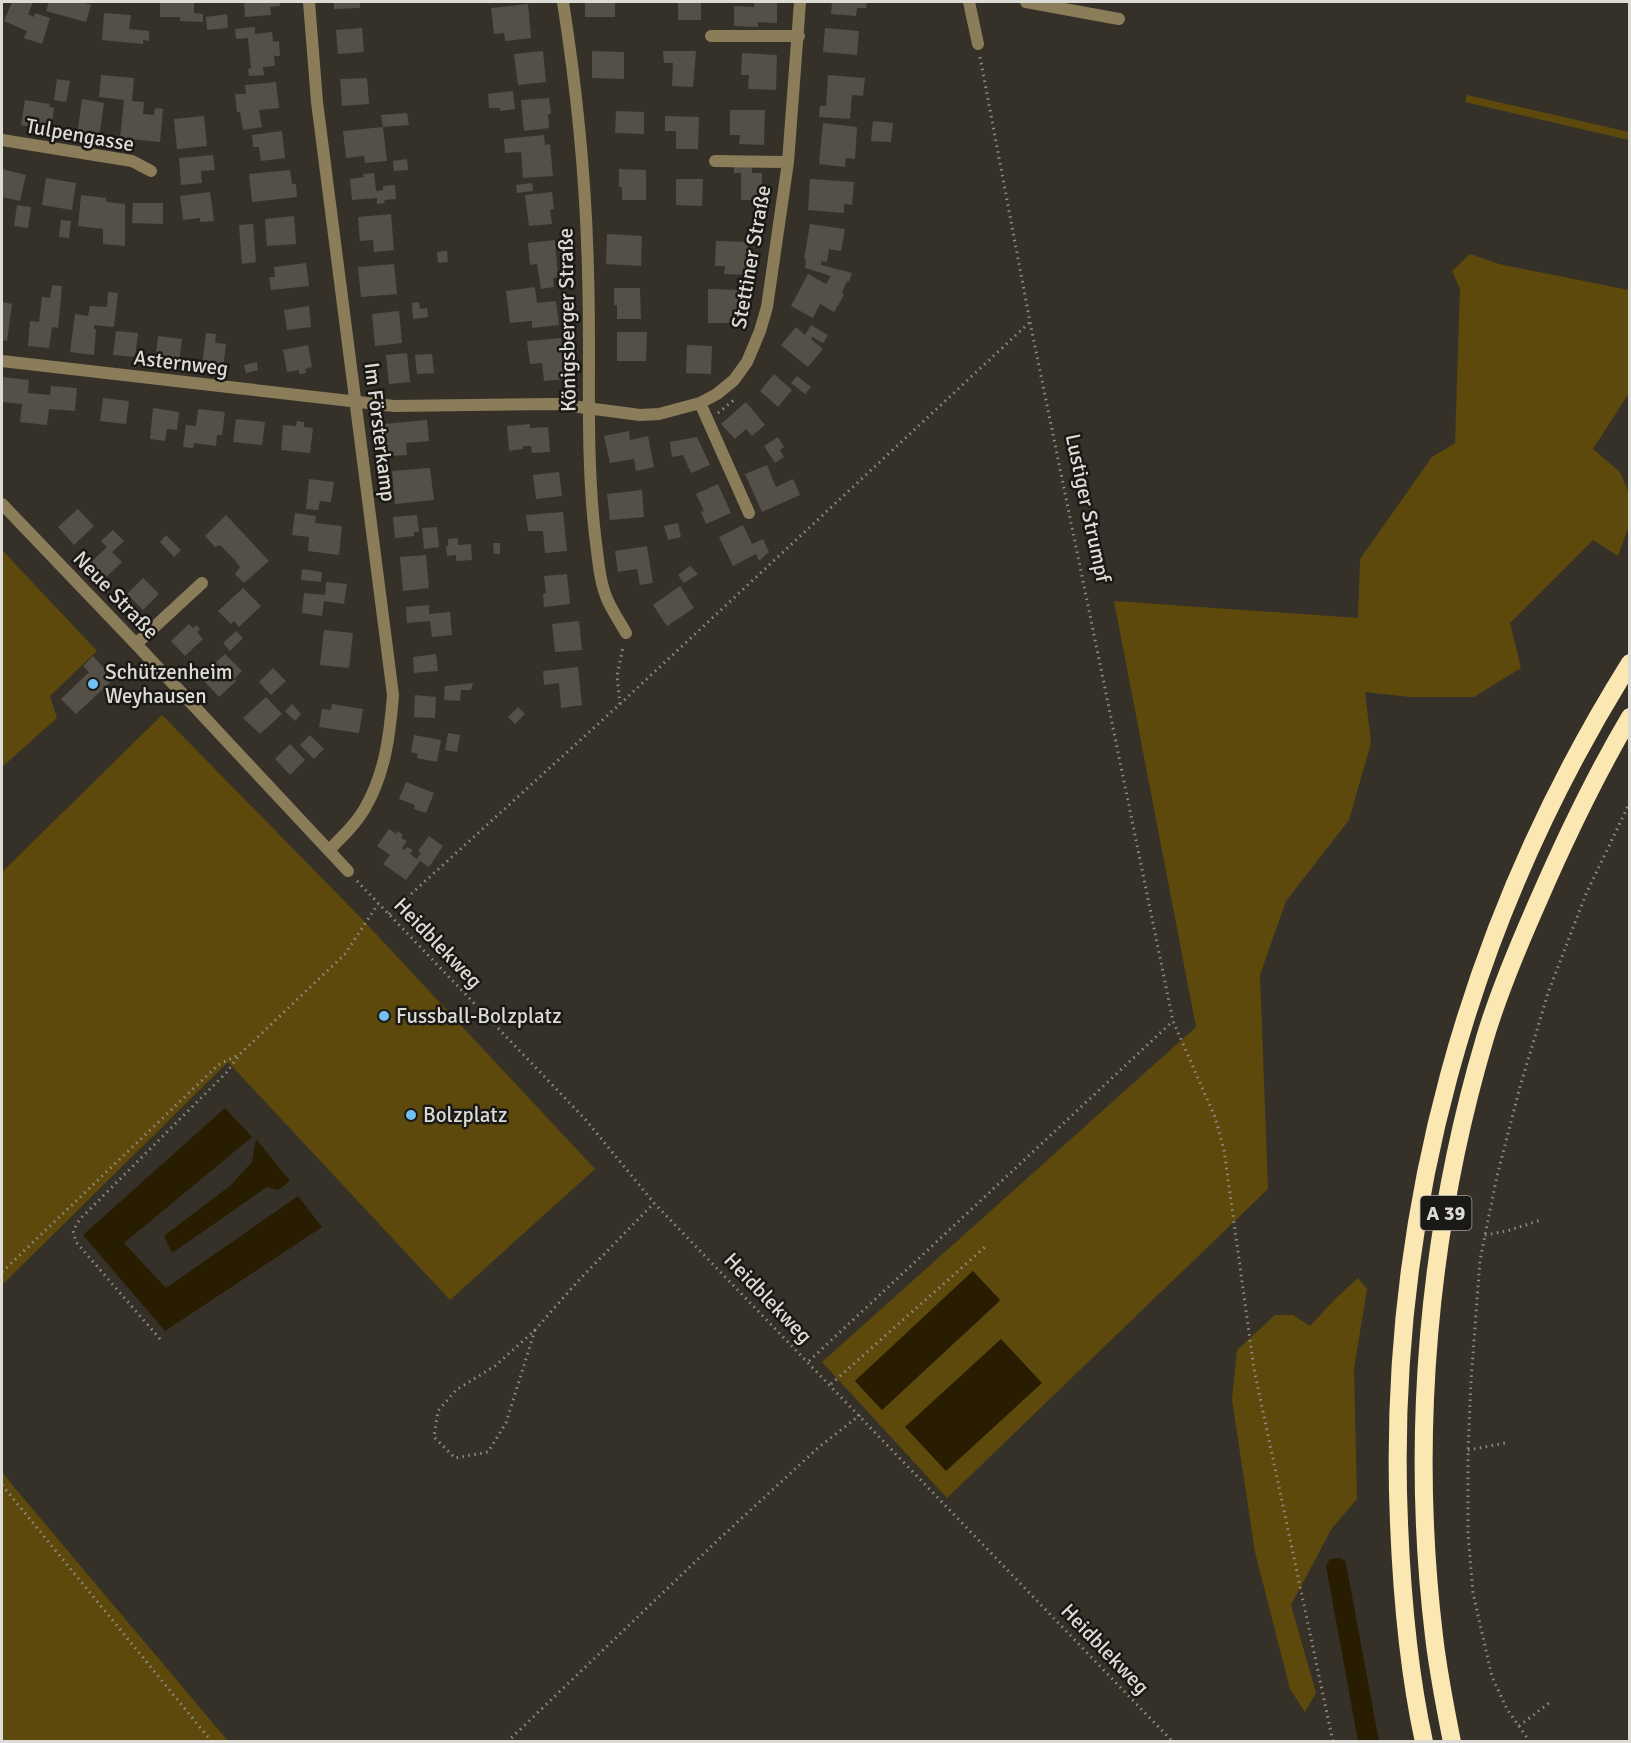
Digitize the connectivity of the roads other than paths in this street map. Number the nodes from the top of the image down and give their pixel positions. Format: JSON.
{"nodes":[{"id":1,"x":309,"y":2,"type":"edge"},
{"id":2,"x":563,"y":2,"type":"edge"},
{"id":3,"x":800,"y":2,"type":"edge"},
{"id":4,"x":969,"y":2,"type":"edge"},
{"id":5,"x":1026,"y":2,"type":"edge"},
{"id":6,"x":1119,"y":19,"type":"dead end"},
{"id":7,"x":711,"y":36,"type":"dead end"},
{"id":8,"x":799,"y":36,"type":"junction"},
{"id":9,"x":978,"y":44,"type":"road end"},
{"id":10,"x":2,"y":140,"type":"edge"},
{"id":11,"x":715,"y":161,"type":"dead end"},
{"id":12,"x":788,"y":162,"type":"junction"},
{"id":13,"x":151,"y":171,"type":"dead end"},
{"id":14,"x":2,"y":361,"type":"edge"},
{"id":15,"x":356,"y":403,"type":"junction"},
{"id":16,"x":700,"y":404,"type":"junction"},
{"id":17,"x":589,"y":408,"type":"junction"},
{"id":18,"x":2,"y":504,"type":"edge"},
{"id":19,"x":749,"y":513,"type":"dead end"},
{"id":20,"x":202,"y":583,"type":"dead end"},
{"id":21,"x":626,"y":633,"type":"road end"},
{"id":22,"x":136,"y":644,"type":"junction"},
{"id":23,"x":1628,"y":664,"type":"edge"},
{"id":24,"x":1629,"y":717,"type":"edge"},
{"id":25,"x":329,"y":850,"type":"junction"},
{"id":26,"x":348,"y":871,"type":"road end"},
{"id":27,"x":1424,"y":1742,"type":"edge"},
{"id":28,"x":1452,"y":1742,"type":"edge"}],
"edges":[{"from":1,"to":15,"type":"street","name":"Im Försterkamp"},
{"from":2,"to":17,"type":"street","name":"Königsberger Straße"},
{"from":3,"to":8,"type":"street","name":"Stettiner Straße"},
{"from":4,"to":9,"type":"street"},
{"from":5,"to":6,"type":"street"},
{"from":7,"to":8,"type":"street"},
{"from":8,"to":12,"type":"street","name":"Stettiner Straße"},
{"from":10,"to":13,"type":"street","name":"Tulpengasse"},
{"from":11,"to":12,"type":"street"},
{"from":12,"to":16,"type":"street","name":"Stettiner Straße"},
{"from":14,"to":15,"type":"street","name":"Asternweg"},
{"from":15,"to":17,"type":"street","name":"Stettiner Straße"},
{"from":15,"to":25,"type":"street","name":"Im Försterkamp"},
{"from":16,"to":17,"type":"street","name":"Stettiner Straße"},
{"from":16,"to":19,"type":"street"},
{"from":17,"to":21,"type":"street","name":"Königsberger Straße"},
{"from":18,"to":22,"type":"street","name":"Neue Straße"},
{"from":20,"to":22,"type":"street"},
{"from":22,"to":25,"type":"street","name":"Neue Straße"},
{"from":23,"to":27,"type":"highway","number":"A 39"},
{"from":24,"to":28,"type":"highway","number":"A 39"},
{"from":25,"to":26,"type":"street","name":"Neue Straße"}]}
